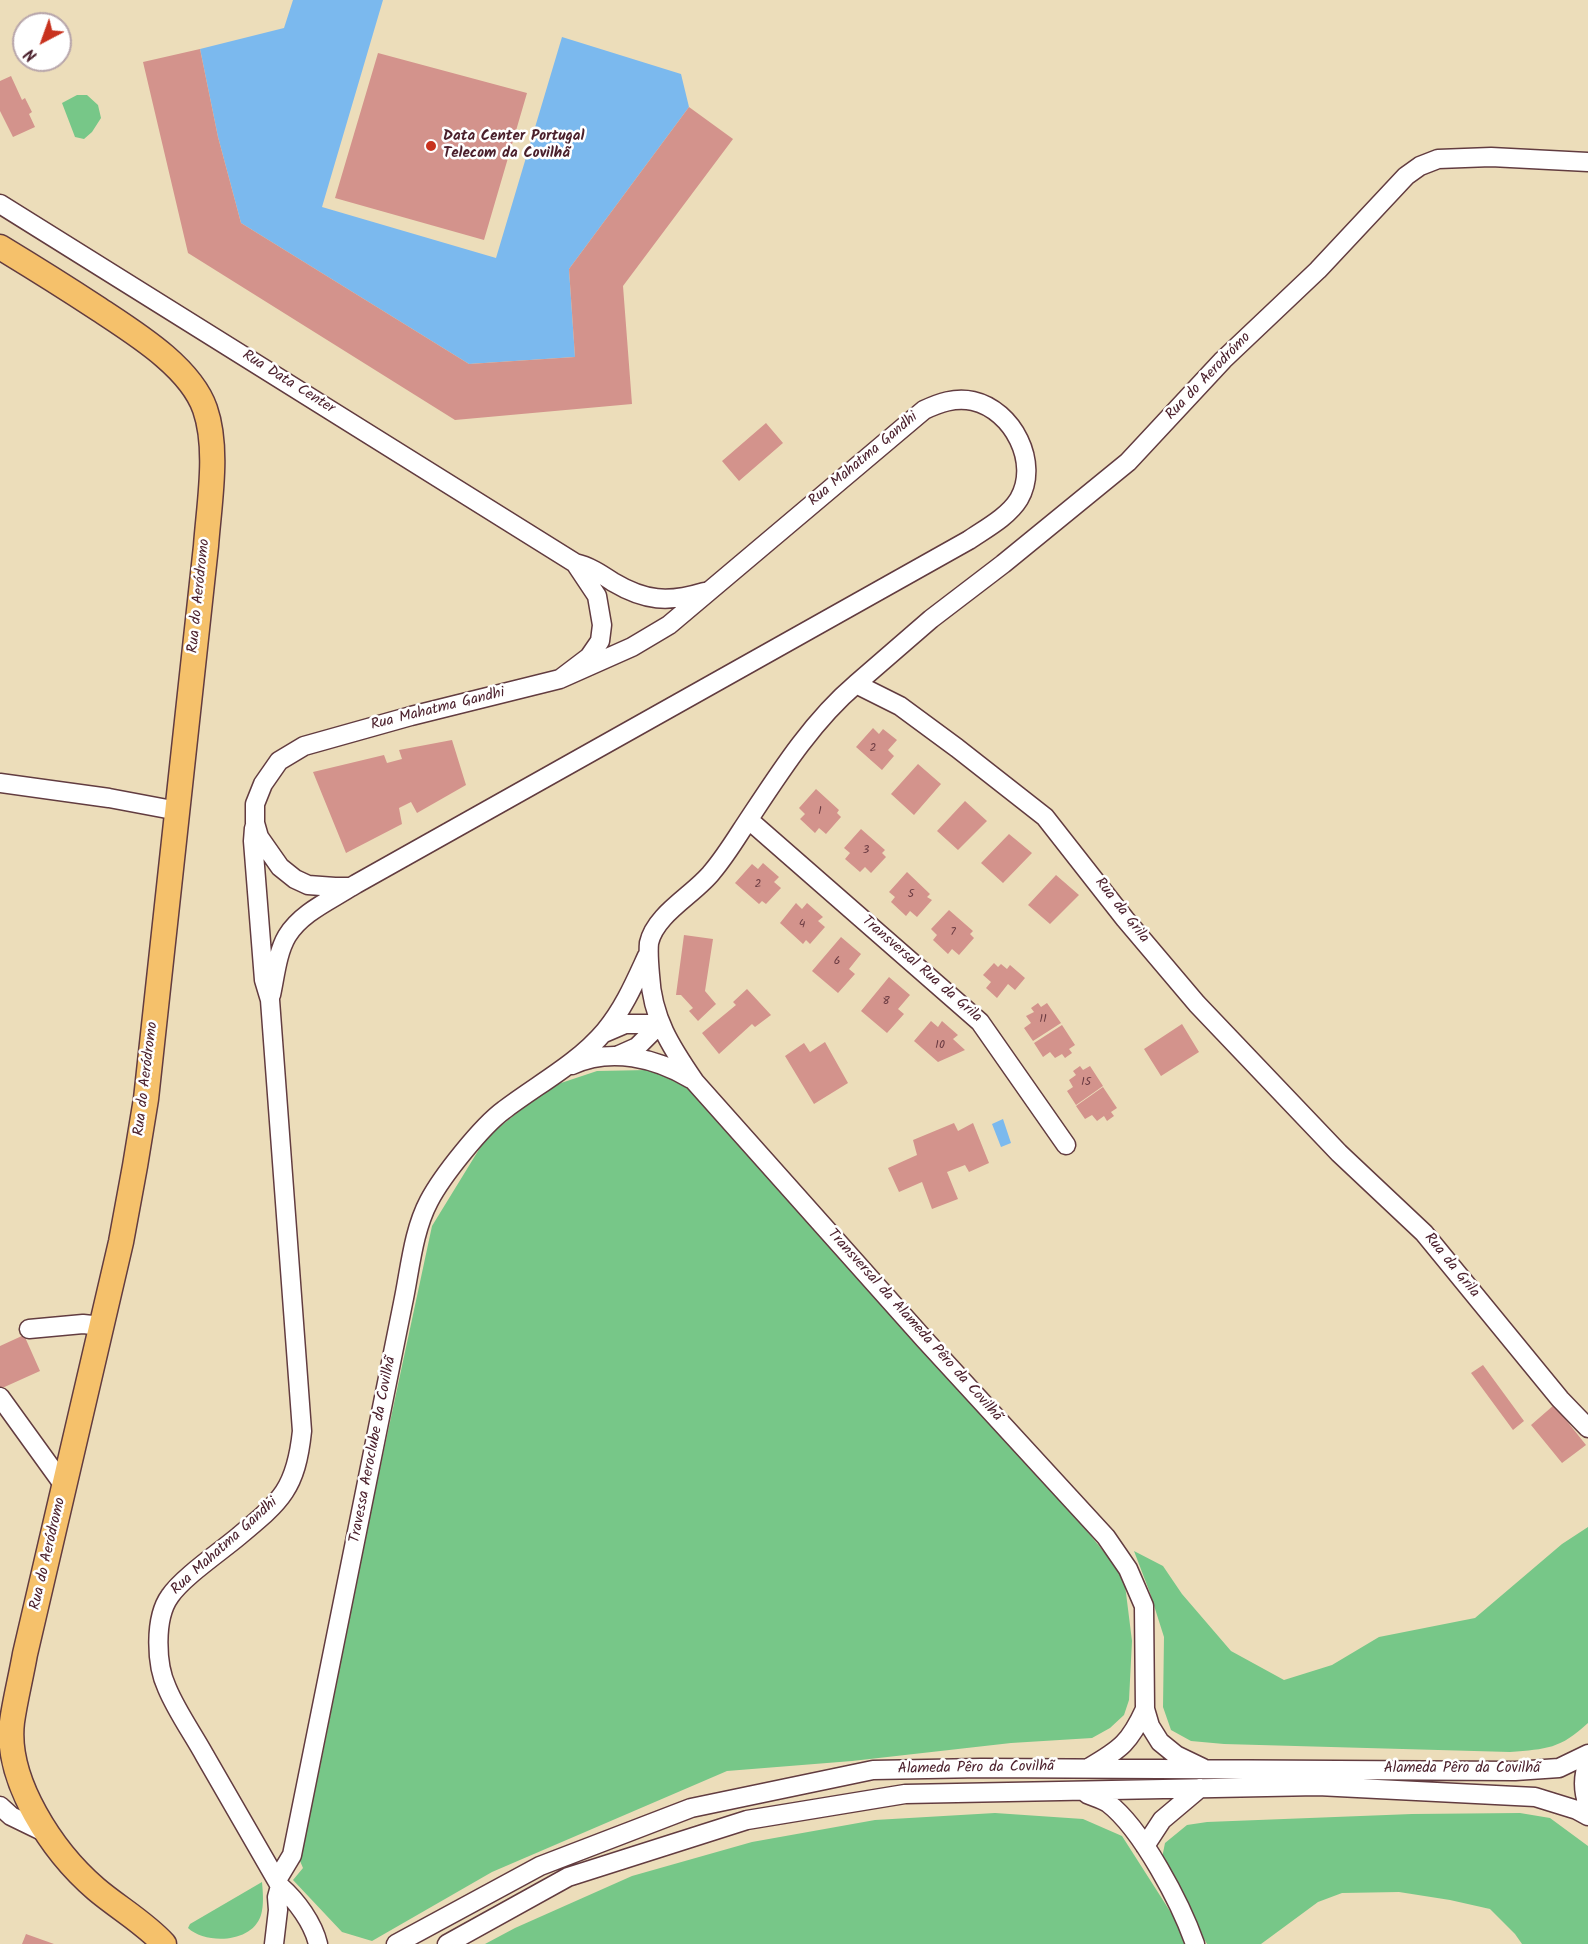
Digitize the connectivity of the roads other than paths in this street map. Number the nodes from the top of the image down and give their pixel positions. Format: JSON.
{"nodes":[{"id":1,"x":1588,"y":162,"type":"edge"},
{"id":2,"x":0,"y":204,"type":"edge"},
{"id":3,"x":0,"y":247,"type":"edge"},
{"id":4,"x":575,"y":563,"type":"junction"},
{"id":5,"x":711,"y":590,"type":"junction"},
{"id":6,"x":560,"y":679,"type":"junction"},
{"id":7,"x":856,"y":684,"type":"junction"},
{"id":8,"x":0,"y":783,"type":"edge"},
{"id":9,"x":178,"y":811,"type":"junction"},
{"id":10,"x":749,"y":820,"type":"junction"},
{"id":11,"x":255,"y":823,"type":"junction"},
{"id":12,"x":351,"y":887,"type":"junction"},
{"id":13,"x":648,"y":954,"type":"junction"},
{"id":14,"x":270,"y":1000,"type":"junction"},
{"id":15,"x":660,"y":1024,"type":"junction"},
{"id":16,"x":604,"y":1033,"type":"junction"},
{"id":17,"x":615,"y":1056,"type":"junction"},
{"id":18,"x":562,"y":1071,"type":"junction"},
{"id":19,"x":695,"y":1082,"type":"junction"},
{"id":20,"x":1066,"y":1145,"type":"dead end"},
{"id":21,"x":102,"y":1326,"type":"junction"},
{"id":22,"x":29,"y":1329,"type":"dead end"},
{"id":23,"x":0,"y":1397,"type":"edge"},
{"id":24,"x":1588,"y":1428,"type":"edge"},
{"id":25,"x":65,"y":1487,"type":"junction"},
{"id":26,"x":1144,"y":1709,"type":"junction"},
{"id":27,"x":1588,"y":1754,"type":"edge"},
{"id":28,"x":1588,"y":1763,"type":"edge"},
{"id":29,"x":1088,"y":1768,"type":"junction"},
{"id":30,"x":1203,"y":1768,"type":"junction"},
{"id":31,"x":1200,"y":1788,"type":"junction"},
{"id":32,"x":1078,"y":1791,"type":"junction"},
{"id":33,"x":1588,"y":1805,"type":"edge"},
{"id":34,"x":0,"y":1806,"type":"edge"},
{"id":35,"x":1588,"y":1816,"type":"edge"},
{"id":36,"x":48,"y":1834,"type":"junction"},
{"id":37,"x":1145,"y":1846,"type":"junction"},
{"id":38,"x":279,"y":1883,"type":"junction"},
{"id":39,"x":165,"y":1943,"type":"edge"},
{"id":40,"x":274,"y":1944,"type":"edge"},
{"id":41,"x":318,"y":1944,"type":"edge"},
{"id":42,"x":396,"y":1944,"type":"edge"},
{"id":43,"x":447,"y":1944,"type":"edge"},
{"id":44,"x":1195,"y":1944,"type":"edge"}],
"edges":[{"from":1,"to":7,"type":"street","name":"Rua do Aerodrómo"},
{"from":2,"to":4,"type":"street","name":"Rua Data Center"},
{"from":3,"to":9,"type":"main road","name":"Rua do Aeródromo"},
{"from":4,"to":5,"type":"street","name":"Rua Data Center"},
{"from":4,"to":6,"type":"street","name":"Rua Data Center"},
{"from":5,"to":6,"type":"street","name":"Rua Mahatma Gandhi"},
{"from":5,"to":12,"type":"street","name":"Rua Mahatma Gandhi"},
{"from":6,"to":11,"type":"street","name":"Rua Mahatma Gandhi"},
{"from":7,"to":10,"type":"street"},
{"from":7,"to":24,"type":"street","name":"Rua da Grila"},
{"from":8,"to":9,"type":"street"},
{"from":9,"to":21,"type":"main road","name":"Rua do Aeródromo"},
{"from":10,"to":13,"type":"street"},
{"from":10,"to":20,"type":"street","name":"Transversal Rua da Grila"},
{"from":11,"to":12,"type":"street"},
{"from":11,"to":14,"type":"street","name":"Rua Mahatma Gandhi"},
{"from":12,"to":14,"type":"street","name":"Rua Mahatma Gandhi"},
{"from":13,"to":15,"type":"street","name":"Transversal da Alameda Pêro da Covilhã"},
{"from":13,"to":16,"type":"street","name":"Travessa Aeroclube da Covilhã"},
{"from":14,"to":38,"type":"street","name":"Rua Mahatma Gandhi"},
{"from":15,"to":16,"type":"street","name":"Travessa Aeroclube da Covilhã"},
{"from":15,"to":17,"type":"street","name":"Travessa Aeroclube da Covilhã"},
{"from":15,"to":19,"type":"street","name":"Transversal da Alameda Pêro da Covilhã"},
{"from":16,"to":18,"type":"street","name":"Travessa Aeroclube da Covilhã"},
{"from":17,"to":18,"type":"street","name":"Travessa Aeroclube da Covilhã"},
{"from":17,"to":19,"type":"street","name":"Travessa Aeroclube da Covilhã"},
{"from":18,"to":38,"type":"street","name":"Travessa Aeroclube da Covilhã"},
{"from":19,"to":26,"type":"street","name":"Transversal da Alameda Pêro da Covilhã"},
{"from":21,"to":22,"type":"street"},
{"from":21,"to":25,"type":"main road","name":"Rua do Aeródromo"},
{"from":23,"to":25,"type":"street"},
{"from":25,"to":36,"type":"main road","name":"Rua do Aeródromo"},
{"from":26,"to":29,"type":"street","name":"Transversal da Alameda Pêro da Covilhã"},
{"from":26,"to":30,"type":"street","name":"Transversal da Alameda Pêro da Covilhã"},
{"from":27,"to":30,"type":"street","name":"Alameda Pêro da Covilhã"},
{"from":28,"to":33,"type":"street"},
{"from":29,"to":30,"type":"street","name":"Alameda Pêro da Covilhã"},
{"from":29,"to":42,"type":"street","name":"Alameda Pêro da Covilhã"},
{"from":31,"to":32,"type":"street","name":"Alameda Pêro da Covilhã"},
{"from":31,"to":35,"type":"street","name":"Alameda Pêro da Covilhã"},
{"from":31,"to":37,"type":"street"},
{"from":32,"to":37,"type":"street"},
{"from":32,"to":43,"type":"street","name":"Alameda Pêro da Covilhã"},
{"from":34,"to":36,"type":"street"},
{"from":36,"to":39,"type":"main road","name":"Rua do Aeródromo"},
{"from":37,"to":44,"type":"street"},
{"from":38,"to":40,"type":"street"},
{"from":38,"to":41,"type":"street","name":"Rua Mahatma Gandhi"}]}
